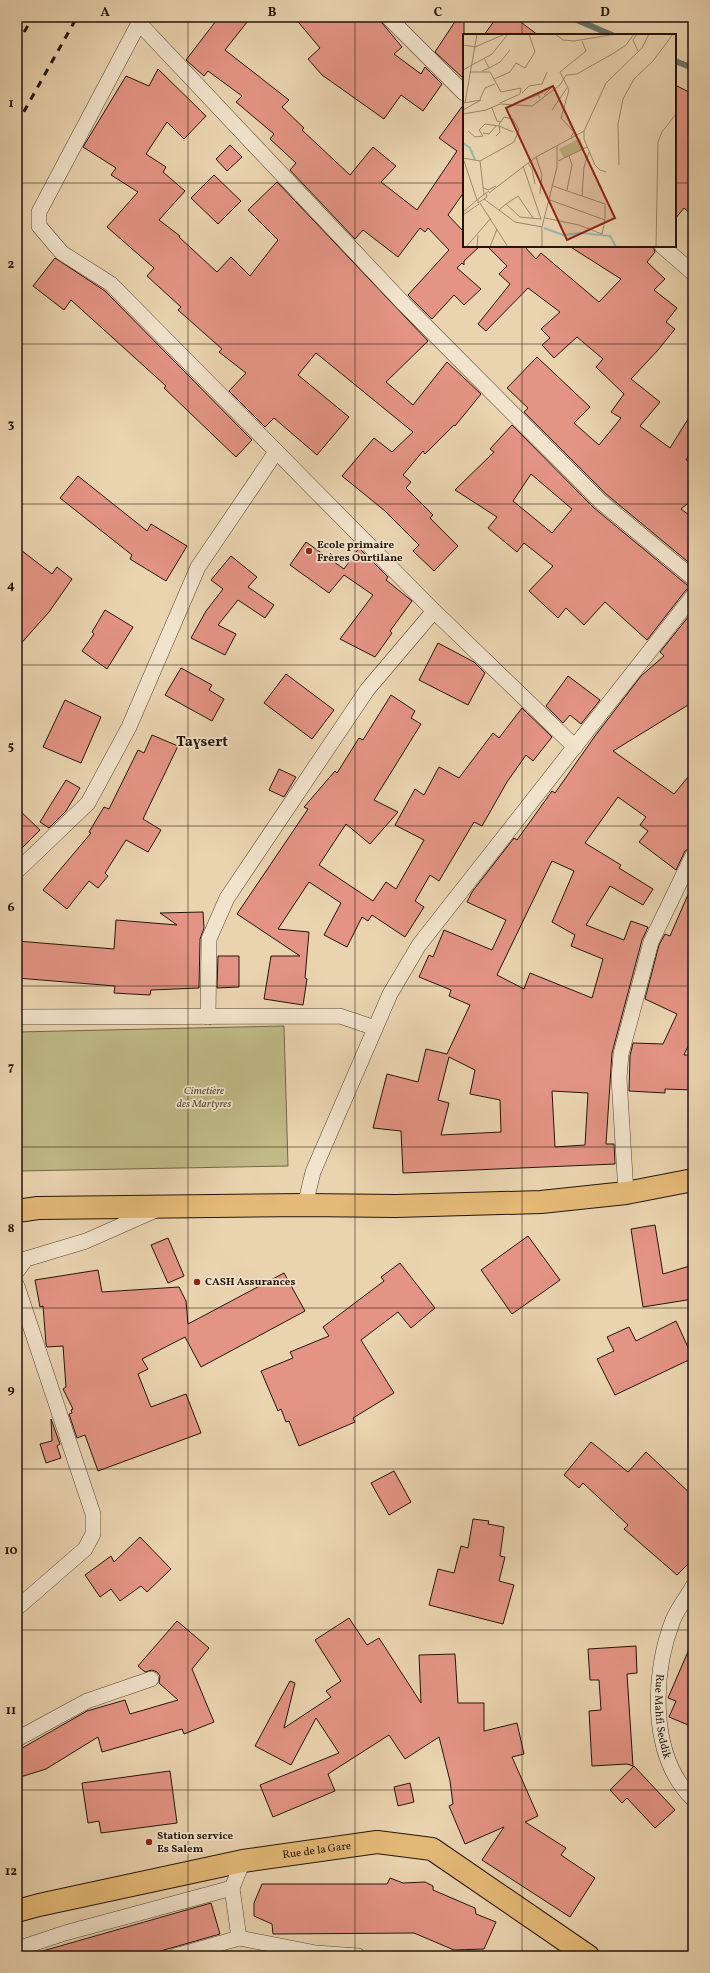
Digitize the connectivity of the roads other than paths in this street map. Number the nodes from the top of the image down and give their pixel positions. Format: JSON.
{"nodes":[{"id":1,"x":388,"y":17,"type":"edge"},
{"id":2,"x":141,"y":20,"type":"edge"},
{"id":3,"x":463,"y":92,"type":"edge"},
{"id":4,"x":663,"y":247,"type":"edge"},
{"id":5,"x":693,"y":273,"type":"edge"},
{"id":6,"x":276,"y":452,"type":"junction"},
{"id":7,"x":693,"y":578,"type":"edge"},
{"id":8,"x":693,"y":596,"type":"edge"},
{"id":9,"x":434,"y":611,"type":"junction"},
{"id":10,"x":575,"y":747,"type":"junction"},
{"id":11,"x":693,"y":855,"type":"edge"},
{"id":12,"x":17,"y":871,"type":"edge"},
{"id":13,"x":208,"y":1016,"type":"junction"},
{"id":14,"x":17,"y":1017,"type":"edge"},
{"id":15,"x":375,"y":1028,"type":"junction"},
{"id":16,"x":693,"y":1180,"type":"edge"},
{"id":17,"x":626,"y":1193,"type":"junction"},
{"id":18,"x":306,"y":1205,"type":"junction"},
{"id":19,"x":164,"y":1207,"type":"junction"},
{"id":20,"x":17,"y":1211,"type":"edge"},
{"id":21,"x":17,"y":1271,"type":"edge"},
{"id":22,"x":17,"y":1286,"type":"edge"},
{"id":23,"x":693,"y":1586,"type":"edge"},
{"id":24,"x":17,"y":1608,"type":"edge"},
{"id":25,"x":152,"y":1679,"type":"dead end"},
{"id":26,"x":17,"y":1739,"type":"edge"},
{"id":27,"x":693,"y":1800,"type":"edge"},
{"id":28,"x":243,"y":1861,"type":"junction"},
{"id":29,"x":232,"y":1888,"type":"junction"},
{"id":30,"x":17,"y":1911,"type":"edge"},
{"id":31,"x":239,"y":1938,"type":"junction"},
{"id":32,"x":17,"y":1949,"type":"edge"},
{"id":33,"x":176,"y":1956,"type":"edge"},
{"id":34,"x":358,"y":1956,"type":"edge"},
{"id":35,"x":588,"y":1956,"type":"edge"}],
"edges":[{"from":1,"to":3,"type":"street"},
{"from":2,"to":6,"type":"street"},
{"from":2,"to":7,"type":"street"},
{"from":4,"to":5,"type":"street"},
{"from":6,"to":9,"type":"street"},
{"from":6,"to":12,"type":"street"},
{"from":8,"to":10,"type":"street"},
{"from":9,"to":10,"type":"street"},
{"from":9,"to":13,"type":"street"},
{"from":10,"to":15,"type":"street"},
{"from":11,"to":17,"type":"street"},
{"from":13,"to":14,"type":"street"},
{"from":13,"to":15,"type":"street"},
{"from":15,"to":18,"type":"street"},
{"from":16,"to":17,"type":"main road"},
{"from":17,"to":18,"type":"main road"},
{"from":18,"to":19,"type":"main road"},
{"from":19,"to":20,"type":"main road"},
{"from":19,"to":21,"type":"street"},
{"from":22,"to":24,"type":"street"},
{"from":23,"to":27,"type":"street","name":"Rue Mahfi Seddik"},
{"from":25,"to":26,"type":"street"},
{"from":28,"to":29,"type":"street"},
{"from":28,"to":30,"type":"main road","name":"Rue de la Gare"},
{"from":28,"to":35,"type":"main road","name":"Rue de la Gare"},
{"from":29,"to":31,"type":"street"},
{"from":29,"to":32,"type":"street"},
{"from":31,"to":33,"type":"street"},
{"from":31,"to":34,"type":"street"}]}
